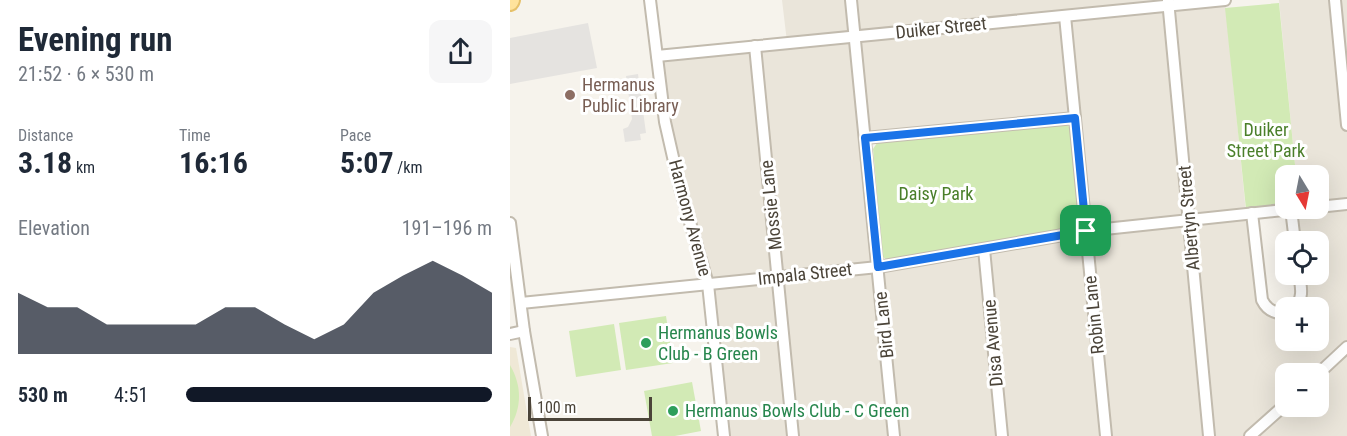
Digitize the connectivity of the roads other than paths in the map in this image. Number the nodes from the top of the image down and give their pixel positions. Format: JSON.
{"nodes":[{"id":1,"x":650,"y":0,"type":"edge"},
{"id":2,"x":851,"y":0,"type":"edge"},
{"id":3,"x":1226,"y":0,"type":"edge"},
{"id":4,"x":1335,"y":0,"type":"edge"},
{"id":5,"x":1168,"y":3,"type":"edge"},
{"id":6,"x":1065,"y":16,"type":"junction"},
{"id":7,"x":855,"y":37,"type":"junction"},
{"id":8,"x":755,"y":46,"type":"junction"},
{"id":9,"x":657,"y":56,"type":"junction"},
{"id":10,"x":1075,"y":118,"type":"junction"},
{"id":11,"x":1347,"y":125,"type":"edge"},
{"id":12,"x":865,"y":138,"type":"junction"},
{"id":13,"x":1347,"y":204,"type":"edge"},
{"id":14,"x":1329,"y":206,"type":"edge"},
{"id":15,"x":1275,"y":211,"type":"edge"},
{"id":16,"x":1252,"y":213,"type":"junction"},
{"id":17,"x":1189,"y":220,"type":"junction"},
{"id":18,"x":510,"y":223,"type":"edge"},
{"id":19,"x":1086,"y":231,"type":"junction"},
{"id":20,"x":984,"y":249,"type":"junction"},
{"id":21,"x":878,"y":267,"type":"junction"},
{"id":22,"x":778,"y":277,"type":"junction"},
{"id":23,"x":708,"y":284,"type":"junction"},
{"id":24,"x":520,"y":303,"type":"junction"},
{"id":25,"x":1275,"y":312,"type":"edge"},
{"id":26,"x":524,"y":331,"type":"junction"},
{"id":27,"x":510,"y":334,"type":"edge"},
{"id":28,"x":1347,"y":347,"type":"edge"},
{"id":29,"x":1329,"y":364,"type":"edge"},
{"id":30,"x":1275,"y":414,"type":"edge"},
{"id":31,"x":542,"y":436,"type":"edge"},
{"id":32,"x":724,"y":436,"type":"edge"},
{"id":33,"x":793,"y":436,"type":"edge"},
{"id":34,"x":894,"y":436,"type":"edge"},
{"id":35,"x":1002,"y":436,"type":"edge"},
{"id":36,"x":1106,"y":436,"type":"edge"},
{"id":37,"x":1209,"y":436,"type":"edge"},
{"id":38,"x":1250,"y":436,"type":"edge"}],
"edges":[{"from":1,"to":9,"type":"street","name":"Harmony Avenue"},
{"from":2,"to":7,"type":"street","name":"Bird Lane"},
{"from":3,"to":5,"type":"street","name":"Duiker Street"},
{"from":4,"to":11,"type":"street"},
{"from":5,"to":6,"type":"street","name":"Duiker Street"},
{"from":5,"to":17,"type":"street","name":"Albertyn Street"},
{"from":6,"to":7,"type":"street","name":"Duiker Street"},
{"from":6,"to":10,"type":"street","name":"Robin Lane"},
{"from":7,"to":8,"type":"street","name":"Duiker Street"},
{"from":7,"to":12,"type":"street","name":"Bird Lane"},
{"from":8,"to":9,"type":"street","name":"Duiker Street"},
{"from":8,"to":22,"type":"street","name":"Mossie Lane"},
{"from":9,"to":23,"type":"street","name":"Harmony Avenue"},
{"from":10,"to":12,"type":"street"},
{"from":10,"to":19,"type":"street","name":"Robin Lane"},
{"from":12,"to":21,"type":"street","name":"Bird Lane"},
{"from":13,"to":14,"type":"street"},
{"from":15,"to":16,"type":"street","name":"Impala Street"},
{"from":16,"to":17,"type":"street","name":"Impala Street"},
{"from":16,"to":25,"type":"street"},
{"from":17,"to":19,"type":"street","name":"Impala Street"},
{"from":17,"to":37,"type":"street","name":"Albertyn Street"},
{"from":18,"to":24,"type":"street"},
{"from":19,"to":20,"type":"street","name":"Impala Street"},
{"from":19,"to":36,"type":"street","name":"Robin Lane"},
{"from":20,"to":21,"type":"street","name":"Impala Street"},
{"from":20,"to":35,"type":"street","name":"Disa Avenue"},
{"from":21,"to":22,"type":"street","name":"Impala Street"},
{"from":21,"to":34,"type":"street","name":"Bird Lane"},
{"from":22,"to":23,"type":"street","name":"Impala Street"},
{"from":22,"to":33,"type":"street","name":"Mossie Lane"},
{"from":23,"to":24,"type":"street","name":"Impala Street"},
{"from":23,"to":32,"type":"street","name":"Harmony Avenue"},
{"from":24,"to":26,"type":"street"},
{"from":26,"to":27,"type":"street"},
{"from":26,"to":31,"type":"street"},
{"from":28,"to":29,"type":"street"},
{"from":30,"to":38,"type":"street"}]}
